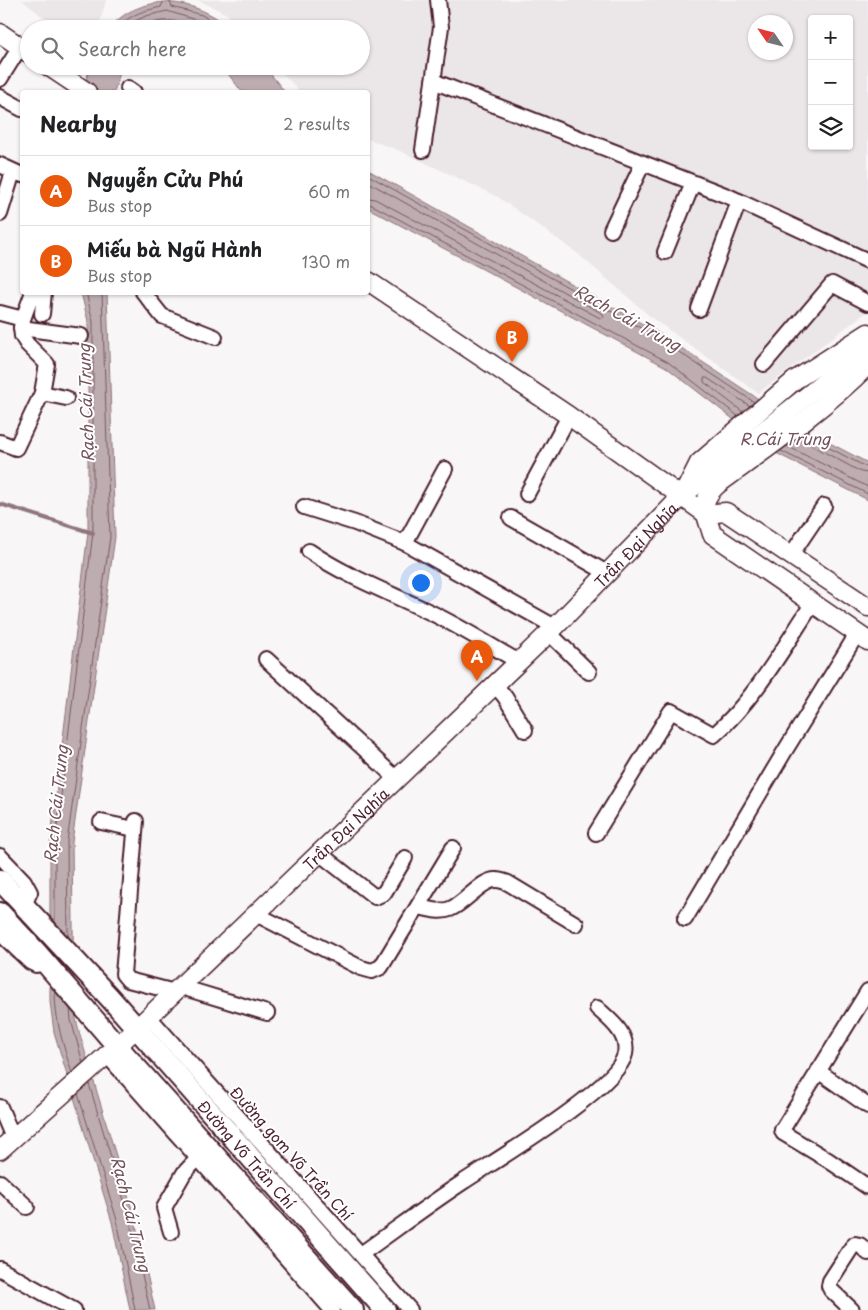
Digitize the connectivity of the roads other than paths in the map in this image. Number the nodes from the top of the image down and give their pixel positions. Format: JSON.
{"nodes":[{"id":1,"x":438,"y":0,"type":"edge"},
{"id":2,"x":0,"y":33,"type":"edge"},
{"id":3,"x":20,"y":47,"type":"edge"},
{"id":4,"x":20,"y":55,"type":"edge"},
{"id":5,"x":61,"y":75,"type":"edge"},
{"id":6,"x":0,"y":79,"type":"edge"},
{"id":7,"x":433,"y":81,"type":"junction"},
{"id":8,"x":84,"y":90,"type":"edge"},
{"id":9,"x":0,"y":97,"type":"edge"},
{"id":10,"x":20,"y":108,"type":"edge"},
{"id":11,"x":423,"y":150,"type":"dead end"},
{"id":12,"x":643,"y":163,"type":"junction"},
{"id":13,"x":0,"y":166,"type":"edge"},
{"id":14,"x":18,"y":174,"type":"edge"},
{"id":15,"x":693,"y":183,"type":"junction"},
{"id":16,"x":739,"y":201,"type":"junction"},
{"id":17,"x":0,"y":214,"type":"edge"},
{"id":18,"x":611,"y":230,"type":"dead end"},
{"id":19,"x":664,"y":252,"type":"dead end"},
{"id":20,"x":868,"y":261,"type":"edge"},
{"id":21,"x":370,"y":282,"type":"edge"},
{"id":22,"x":32,"y":295,"type":"edge"},
{"id":23,"x":44,"y":295,"type":"edge"},
{"id":24,"x":145,"y":295,"type":"edge"},
{"id":25,"x":868,"y":303,"type":"edge"},
{"id":26,"x":699,"y":309,"type":"dead end"},
{"id":27,"x":0,"y":313,"type":"edge"},
{"id":28,"x":42,"y":314,"type":"dead end"},
{"id":29,"x":22,"y":323,"type":"junction"},
{"id":30,"x":868,"y":333,"type":"edge"},
{"id":31,"x":81,"y":336,"type":"dead end"},
{"id":32,"x":215,"y":337,"type":"dead end"},
{"id":33,"x":868,"y":347,"type":"edge"},
{"id":34,"x":764,"y":364,"type":"dead end"},
{"id":35,"x":868,"y":365,"type":"edge"},
{"id":36,"x":42,"y":393,"type":"junction"},
{"id":37,"x":66,"y":398,"type":"dead end"},
{"id":38,"x":808,"y":406,"type":"junction"},
{"id":39,"x":569,"y":416,"type":"junction"},
{"id":40,"x":0,"y":442,"type":"edge"},
{"id":41,"x":748,"y":443,"type":"junction"},
{"id":42,"x":699,"y":462,"type":"junction"},
{"id":43,"x":445,"y":469,"type":"dead end"},
{"id":44,"x":657,"y":478,"type":"junction"},
{"id":45,"x":718,"y":484,"type":"junction"},
{"id":46,"x":527,"y":494,"type":"dead end"},
{"id":47,"x":682,"y":496,"type":"junction"},
{"id":48,"x":824,"y":506,"type":"dead end"},
{"id":49,"x":304,"y":507,"type":"dead end"},
{"id":50,"x":706,"y":514,"type":"junction"},
{"id":51,"x":510,"y":518,"type":"dead end"},
{"id":52,"x":405,"y":543,"type":"junction"},
{"id":53,"x":309,"y":551,"type":"dead end"},
{"id":54,"x":791,"y":555,"type":"junction"},
{"id":55,"x":607,"y":572,"type":"junction"},
{"id":56,"x":813,"y":603,"type":"junction"},
{"id":57,"x":868,"y":607,"type":"edge"},
{"id":58,"x":552,"y":630,"type":"junction"},
{"id":59,"x":863,"y":638,"type":"edge"},
{"id":60,"x":266,"y":659,"type":"dead end"},
{"id":61,"x":518,"y":662,"type":"junction"},
{"id":62,"x":589,"y":672,"type":"dead end"},
{"id":63,"x":495,"y":685,"type":"junction"},
{"id":64,"x":525,"y":730,"type":"dead end"},
{"id":65,"x":397,"y":778,"type":"junction"},
{"id":66,"x":101,"y":822,"type":"dead end"},
{"id":67,"x":596,"y":833,"type":"dead end"},
{"id":68,"x":453,"y":848,"type":"dead end"},
{"id":69,"x":319,"y":853,"type":"junction"},
{"id":70,"x":0,"y":856,"type":"edge"},
{"id":71,"x":405,"y":858,"type":"dead end"},
{"id":72,"x":0,"y":880,"type":"edge"},
{"id":73,"x":24,"y":905,"type":"junction"},
{"id":74,"x":419,"y":907,"type":"junction"},
{"id":75,"x":0,"y":913,"type":"edge"},
{"id":76,"x":256,"y":914,"type":"junction"},
{"id":77,"x":684,"y":918,"type":"dead end"},
{"id":78,"x":576,"y":924,"type":"dead end"},
{"id":79,"x":0,"y":933,"type":"edge"},
{"id":80,"x":42,"y":958,"type":"junction"},
{"id":81,"x":178,"y":989,"type":"junction"},
{"id":82,"x":868,"y":991,"type":"edge"},
{"id":83,"x":597,"y":1008,"type":"dead end"},
{"id":84,"x":267,"y":1013,"type":"dead end"},
{"id":85,"x":143,"y":1023,"type":"junction"},
{"id":86,"x":108,"y":1054,"type":"junction"},
{"id":87,"x":818,"y":1071,"type":"junction"},
{"id":88,"x":868,"y":1106,"type":"edge"},
{"id":89,"x":0,"y":1108,"type":"edge"},
{"id":90,"x":13,"y":1138,"type":"junction"},
{"id":91,"x":0,"y":1150,"type":"edge"},
{"id":92,"x":203,"y":1153,"type":"junction"},
{"id":93,"x":0,"y":1182,"type":"edge"},
{"id":94,"x":868,"y":1187,"type":"edge"},
{"id":95,"x":27,"y":1207,"type":"dead end"},
{"id":96,"x":171,"y":1232,"type":"dead end"},
{"id":97,"x":868,"y":1253,"type":"edge"},
{"id":98,"x":361,"y":1254,"type":"junction"},
{"id":99,"x":0,"y":1269,"type":"edge"},
{"id":100,"x":74,"y":1310,"type":"edge"},
{"id":101,"x":332,"y":1310,"type":"edge"},
{"id":102,"x":353,"y":1310,"type":"edge"},
{"id":103,"x":385,"y":1310,"type":"edge"},
{"id":104,"x":410,"y":1310,"type":"edge"},
{"id":105,"x":852,"y":1310,"type":"edge"}],
"edges":[{"from":1,"to":7,"type":"street"},
{"from":2,"to":3,"type":"main road"},
{"from":4,"to":6,"type":"street"},
{"from":5,"to":8,"type":"main road"},
{"from":7,"to":11,"type":"street"},
{"from":7,"to":12,"type":"street"},
{"from":9,"to":10,"type":"street"},
{"from":12,"to":15,"type":"street"},
{"from":12,"to":18,"type":"street"},
{"from":13,"to":14,"type":"street"},
{"from":14,"to":17,"type":"street"},
{"from":15,"to":16,"type":"street"},
{"from":15,"to":19,"type":"street"},
{"from":16,"to":20,"type":"street"},
{"from":16,"to":26,"type":"street"},
{"from":21,"to":39,"type":"main road"},
{"from":22,"to":29,"type":"street"},
{"from":23,"to":28,"type":"street"},
{"from":24,"to":32,"type":"street"},
{"from":25,"to":34,"type":"street"},
{"from":27,"to":29,"type":"street"},
{"from":29,"to":31,"type":"street"},
{"from":29,"to":36,"type":"street"},
{"from":30,"to":41,"type":"main road"},
{"from":33,"to":38,"type":"main road","name":"Trần Đại Nghĩa"},
{"from":35,"to":38,"type":"main road","name":"Trần Đại Nghĩa"},
{"from":36,"to":37,"type":"street"},
{"from":36,"to":40,"type":"street"},
{"from":38,"to":41,"type":"main road","name":"Trần Đại Nghĩa"},
{"from":39,"to":44,"type":"main road"},
{"from":39,"to":46,"type":"street"},
{"from":41,"to":42,"type":"main road","name":"Trần Đại Nghĩa"},
{"from":41,"to":45,"type":"main road","name":"Trần Đại Nghĩa"},
{"from":41,"to":47,"type":"main road","name":"Trần Đại Nghĩa"},
{"from":42,"to":44,"type":"main road"},
{"from":42,"to":47,"type":"main road","name":"Trần Đại Nghĩa"},
{"from":43,"to":52,"type":"street"},
{"from":44,"to":47,"type":"main road"},
{"from":45,"to":47,"type":"main road","name":"Trần Đại Nghĩa"},
{"from":45,"to":50,"type":"main road"},
{"from":47,"to":50,"type":"main road"},
{"from":47,"to":55,"type":"main road","name":"Trần Đại Nghĩa"},
{"from":48,"to":54,"type":"street"},
{"from":49,"to":52,"type":"street"},
{"from":50,"to":54,"type":"main road"},
{"from":50,"to":56,"type":"main road"},
{"from":51,"to":55,"type":"street"},
{"from":52,"to":58,"type":"street"},
{"from":53,"to":61,"type":"street"},
{"from":54,"to":57,"type":"main road"},
{"from":55,"to":58,"type":"main road","name":"Trần Đại Nghĩa"},
{"from":56,"to":59,"type":"main road"},
{"from":56,"to":67,"type":"street"},
{"from":58,"to":61,"type":"main road","name":"Trần Đại Nghĩa"},
{"from":58,"to":62,"type":"street"},
{"from":59,"to":77,"type":"street"},
{"from":60,"to":65,"type":"street"},
{"from":61,"to":63,"type":"main road","name":"Trần Đại Nghĩa"},
{"from":63,"to":64,"type":"street"},
{"from":63,"to":65,"type":"main road","name":"Trần Đại Nghĩa"},
{"from":65,"to":69,"type":"main road","name":"Trần Đại Nghĩa"},
{"from":66,"to":81,"type":"street"},
{"from":68,"to":74,"type":"street"},
{"from":69,"to":71,"type":"street"},
{"from":69,"to":76,"type":"main road","name":"Trần Đại Nghĩa"},
{"from":70,"to":73,"type":"street"},
{"from":72,"to":73,"type":"highway"},
{"from":73,"to":85,"type":"highway","name":"Đường Võ Trần Chí"},
{"from":74,"to":76,"type":"street"},
{"from":74,"to":78,"type":"street"},
{"from":75,"to":80,"type":"highway"},
{"from":76,"to":81,"type":"main road","name":"Trần Đại Nghĩa"},
{"from":79,"to":80,"type":"street"},
{"from":80,"to":86,"type":"highway","name":"Đường Võ Trần Chí"},
{"from":81,"to":84,"type":"street"},
{"from":81,"to":85,"type":"main road","name":"Trần Đại Nghĩa"},
{"from":82,"to":87,"type":"street"},
{"from":83,"to":98,"type":"street"},
{"from":85,"to":86,"type":"main road","name":"Trần Đại Nghĩa"},
{"from":85,"to":98,"type":"street","name":"Đường gom Võ Trần Chí"},
{"from":85,"to":103,"type":"highway","name":"Đường Võ Trần Chí"},
{"from":86,"to":90,"type":"main road","name":"Trần Đại Nghĩa"},
{"from":86,"to":92,"type":"highway","name":"Đường Võ Trần Chí"},
{"from":87,"to":88,"type":"street"},
{"from":87,"to":94,"type":"street"},
{"from":89,"to":90,"type":"street"},
{"from":90,"to":91,"type":"main road","name":"Trần Đại Nghĩa"},
{"from":92,"to":96,"type":"street"},
{"from":92,"to":101,"type":"street"},
{"from":92,"to":102,"type":"highway","name":"Đường Võ Trần Chí"},
{"from":93,"to":95,"type":"street"},
{"from":97,"to":105,"type":"street"},
{"from":98,"to":104,"type":"street","name":"Đường gom Võ Trần Chí"},
{"from":99,"to":100,"type":"street"}]}
